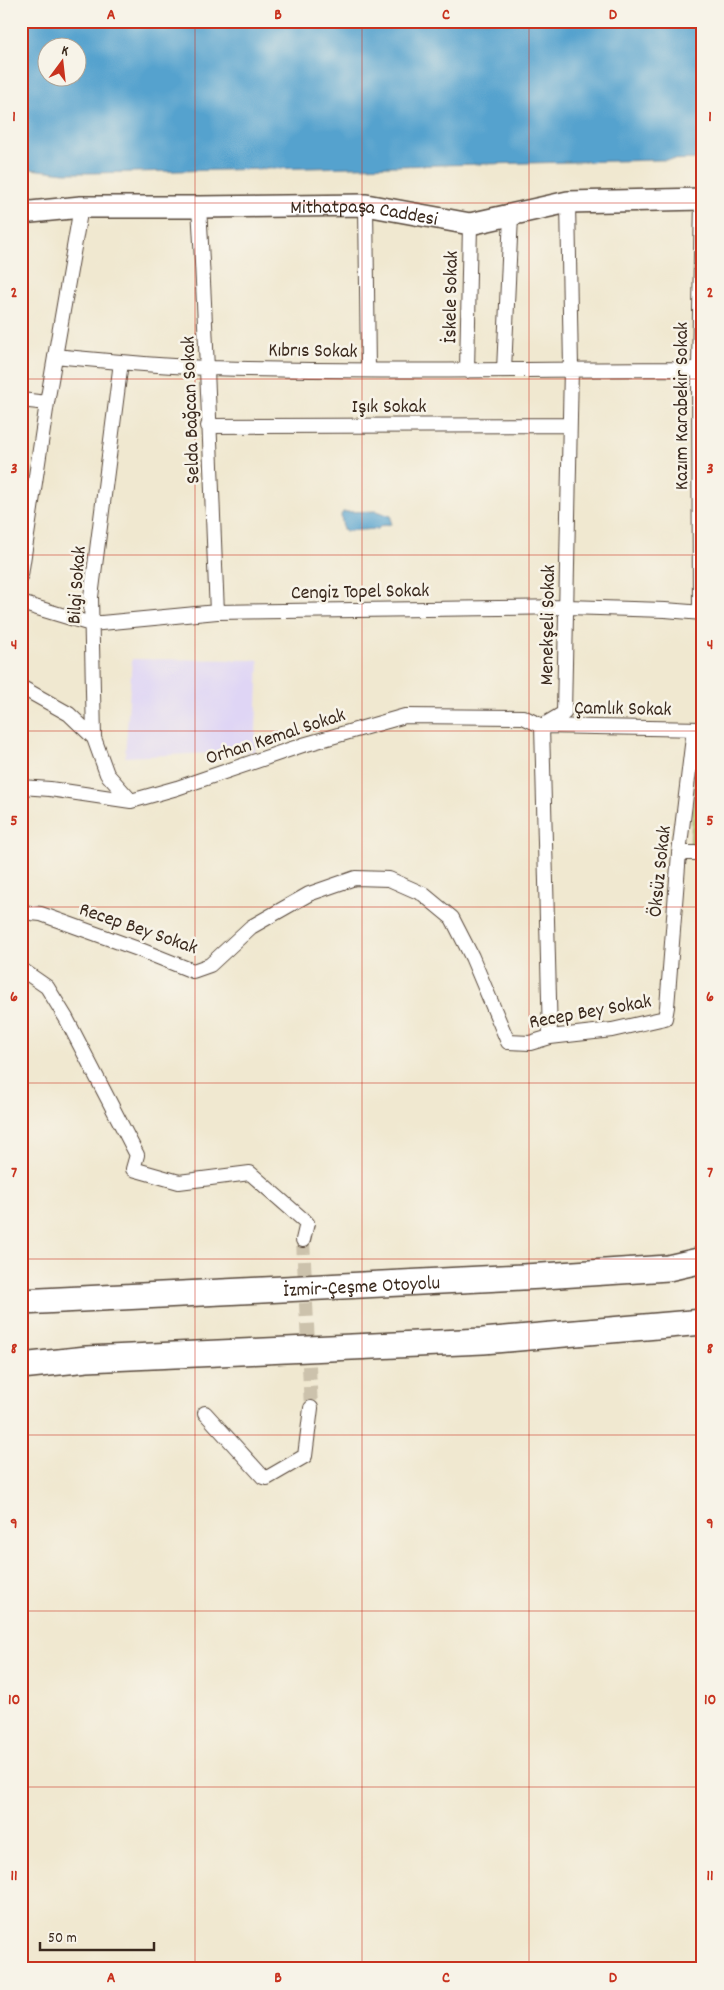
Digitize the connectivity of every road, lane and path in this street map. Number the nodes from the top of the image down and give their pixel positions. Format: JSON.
{"nodes":[{"id":1,"x":702,"y":199,"type":"edge"},
{"id":2,"x":568,"y":202,"type":"junction"},
{"id":3,"x":366,"y":205,"type":"junction"},
{"id":4,"x":81,"y":206,"type":"junction"},
{"id":5,"x":199,"y":207,"type":"junction"},
{"id":6,"x":21,"y":213,"type":"edge"},
{"id":7,"x":511,"y":216,"type":"junction"},
{"id":8,"x":470,"y":224,"type":"junction"},
{"id":9,"x":55,"y":356,"type":"junction"},
{"id":10,"x":121,"y":362,"type":"junction"},
{"id":11,"x":208,"y":368,"type":"junction"},
{"id":12,"x":571,"y":368,"type":"junction"},
{"id":13,"x":701,"y":369,"type":"edge"},
{"id":14,"x":368,"y":370,"type":"junction"},
{"id":15,"x":467,"y":370,"type":"junction"},
{"id":16,"x":504,"y":370,"type":"junction"},
{"id":17,"x":21,"y":400,"type":"edge"},
{"id":18,"x":47,"y":403,"type":"junction"},
{"id":19,"x":569,"y":424,"type":"junction"},
{"id":20,"x":208,"y":426,"type":"junction"},
{"id":21,"x":21,"y":575,"type":"edge"},
{"id":22,"x":21,"y":603,"type":"edge"},
{"id":23,"x":568,"y":607,"type":"junction"},
{"id":24,"x":218,"y":612,"type":"junction"},
{"id":25,"x":702,"y":613,"type":"edge"},
{"id":26,"x":91,"y":624,"type":"junction"},
{"id":27,"x":21,"y":687,"type":"edge"},
{"id":28,"x":542,"y":726,"type":"junction"},
{"id":29,"x":698,"y":729,"type":"edge"},
{"id":30,"x":94,"y":738,"type":"junction"},
{"id":31,"x":21,"y":787,"type":"edge"},
{"id":32,"x":131,"y":801,"type":"junction"},
{"id":33,"x":679,"y":853,"type":"junction"},
{"id":34,"x":703,"y":853,"type":"edge"},
{"id":35,"x":21,"y":912,"type":"edge"},
{"id":36,"x":21,"y":969,"type":"edge"},
{"id":37,"x":665,"y":1018,"type":"joint"},
{"id":38,"x":550,"y":1037,"type":"junction"},
{"id":39,"x":303,"y":1240,"type":"tunnel mouth"},
{"id":40,"x":703,"y":1260,"type":"edge"},
{"id":41,"x":21,"y":1302,"type":"edge"},
{"id":42,"x":703,"y":1322,"type":"edge"},
{"id":43,"x":21,"y":1366,"type":"edge"},
{"id":44,"x":311,"y":1408,"type":"tunnel mouth"},
{"id":45,"x":205,"y":1413,"type":"dead end"}],
"edges":[{"from":1,"to":2,"type":"main road","name":"Mithatpaşa Caddesi"},
{"from":1,"to":13,"type":"street","name":"Kazım Karabekir Sokak"},
{"from":2,"to":7,"type":"main road","name":"Mithatpaşa Caddesi"},
{"from":2,"to":12,"type":"street","name":"Menekşeli Sokak"},
{"from":3,"to":5,"type":"main road","name":"Mithatpaşa Caddesi"},
{"from":3,"to":8,"type":"main road","name":"Mithatpaşa Caddesi"},
{"from":3,"to":14,"type":"street"},
{"from":4,"to":5,"type":"main road","name":"Mithatpaşa Caddesi"},
{"from":4,"to":6,"type":"main road","name":"Mithatpaşa Caddesi"},
{"from":4,"to":9,"type":"street"},
{"from":5,"to":11,"type":"street","name":"Selda Bağcan Sokak"},
{"from":7,"to":8,"type":"main road","name":"Mithatpaşa Caddesi"},
{"from":7,"to":16,"type":"street"},
{"from":8,"to":15,"type":"street","name":"İskele Sokak"},
{"from":9,"to":10,"type":"street","name":"Kıbrıs Sokak"},
{"from":9,"to":18,"type":"street"},
{"from":10,"to":11,"type":"street","name":"Kıbrıs Sokak"},
{"from":10,"to":26,"type":"street","name":"Bilgi Sokak"},
{"from":11,"to":14,"type":"street","name":"Kıbrıs Sokak"},
{"from":11,"to":20,"type":"street","name":"Selda Bağcan Sokak"},
{"from":12,"to":13,"type":"street","name":"Kıbrıs Sokak"},
{"from":12,"to":16,"type":"street","name":"Kıbrıs Sokak"},
{"from":12,"to":19,"type":"street","name":"Menekşeli Sokak"},
{"from":13,"to":25,"type":"street","name":"Kazım Karabekir Sokak"},
{"from":14,"to":15,"type":"street","name":"Kıbrıs Sokak"},
{"from":15,"to":16,"type":"street","name":"Kıbrıs Sokak"},
{"from":17,"to":18,"type":"street"},
{"from":18,"to":21,"type":"street"},
{"from":19,"to":20,"type":"street","name":"Işık Sokak"},
{"from":19,"to":23,"type":"street","name":"Menekşeli Sokak"},
{"from":20,"to":24,"type":"street","name":"Selda Bağcan Sokak"},
{"from":22,"to":26,"type":"street","name":"Cengiz Topel Sokak"},
{"from":23,"to":24,"type":"street","name":"Cengiz Topel Sokak"},
{"from":23,"to":25,"type":"street","name":"Cengiz Topel Sokak"},
{"from":23,"to":28,"type":"street","name":"Menekşeli Sokak"},
{"from":24,"to":26,"type":"street","name":"Cengiz Topel Sokak"},
{"from":26,"to":30,"type":"street","name":"Bilgi Sokak"},
{"from":27,"to":30,"type":"street"},
{"from":28,"to":29,"type":"street","name":"Çamlık Sokak"},
{"from":28,"to":32,"type":"street","name":"Orhan Kemal Sokak"},
{"from":28,"to":38,"type":"street"},
{"from":29,"to":33,"type":"street","name":"Öksüz Sokak"},
{"from":30,"to":32,"type":"street","name":"Bilgi Sokak"},
{"from":31,"to":32,"type":"street","name":"Orhan Kemal Sokak"},
{"from":33,"to":34,"type":"street"},
{"from":33,"to":37,"type":"street","name":"Öksüz Sokak"},
{"from":35,"to":38,"type":"street","name":"Recep Bey Sokak"},
{"from":36,"to":39,"type":"street"},
{"from":37,"to":38,"type":"street","name":"Recep Bey Sokak"},
{"from":40,"to":41,"type":"highway","name":"İzmir-Çeşme Otoyolu"},
{"from":42,"to":43,"type":"highway"},
{"from":44,"to":45,"type":"street"}]}
